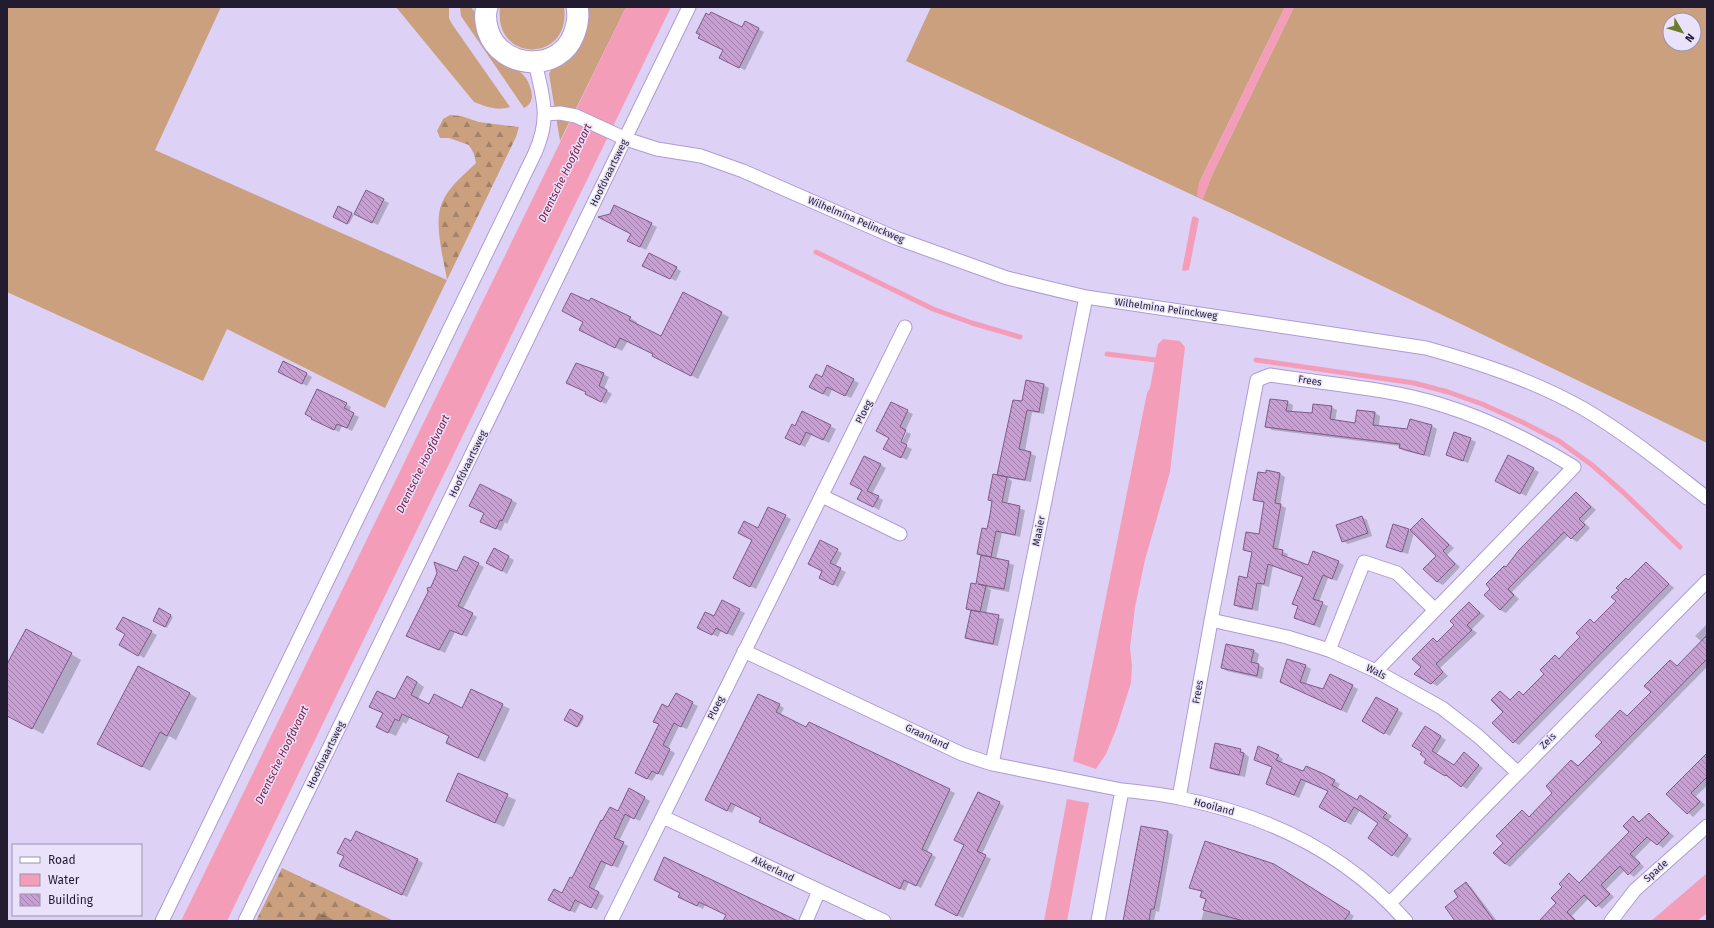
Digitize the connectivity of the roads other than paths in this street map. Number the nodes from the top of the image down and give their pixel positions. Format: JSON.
{"nodes":[{"id":1,"x":577,"y":7,"type":"edge"},
{"id":2,"x":689,"y":7,"type":"edge"},
{"id":3,"x":485,"y":8,"type":"edge"},
{"id":4,"x":535,"y":62,"type":"junction"},
{"id":5,"x":545,"y":114,"type":"junction"},
{"id":6,"x":626,"y":139,"type":"junction"},
{"id":7,"x":1086,"y":297,"type":"junction"},
{"id":8,"x":905,"y":327,"type":"dead end"},
{"id":9,"x":822,"y":496,"type":"junction"},
{"id":10,"x":1707,"y":498,"type":"edge"},
{"id":11,"x":900,"y":534,"type":"dead end"},
{"id":12,"x":1707,"y":581,"type":"edge"},
{"id":13,"x":1434,"y":609,"type":"junction"},
{"id":14,"x":1211,"y":620,"type":"junction"},
{"id":15,"x":1329,"y":650,"type":"junction"},
{"id":16,"x":744,"y":651,"type":"junction"},
{"id":17,"x":1376,"y":671,"type":"junction"},
{"id":18,"x":992,"y":764,"type":"junction"},
{"id":19,"x":1517,"y":772,"type":"junction"},
{"id":20,"x":1122,"y":790,"type":"junction"},
{"id":21,"x":1179,"y":798,"type":"junction"},
{"id":22,"x":663,"y":817,"type":"junction"},
{"id":23,"x":1707,"y":826,"type":"edge"},
{"id":24,"x":819,"y":891,"type":"junction"},
{"id":25,"x":1390,"y":903,"type":"junction"},
{"id":26,"x":162,"y":921,"type":"edge"},
{"id":27,"x":245,"y":921,"type":"edge"},
{"id":28,"x":611,"y":921,"type":"edge"},
{"id":29,"x":806,"y":921,"type":"edge"},
{"id":30,"x":884,"y":921,"type":"edge"},
{"id":31,"x":1098,"y":921,"type":"edge"},
{"id":32,"x":1406,"y":921,"type":"edge"},
{"id":33,"x":1611,"y":921,"type":"edge"}],
"edges":[{"from":1,"to":4,"type":"main road"},
{"from":2,"to":6,"type":"street","name":"Hoofdvaartsweg"},
{"from":3,"to":4,"type":"main road"},
{"from":4,"to":5,"type":"street"},
{"from":5,"to":6,"type":"street","name":"Wilhelmina Pelinckweg"},
{"from":5,"to":26,"type":"street"},
{"from":6,"to":7,"type":"street","name":"Wilhelmina Pelinckweg"},
{"from":6,"to":27,"type":"street","name":"Hoofdvaartsweg"},
{"from":7,"to":10,"type":"street","name":"Wilhelmina Pelinckweg"},
{"from":7,"to":18,"type":"street","name":"Maaier"},
{"from":8,"to":9,"type":"street","name":"Ploeg"},
{"from":9,"to":11,"type":"street"},
{"from":9,"to":16,"type":"street","name":"Ploeg"},
{"from":12,"to":19,"type":"street","name":"Zeis"},
{"from":13,"to":14,"type":"street","name":"Frees"},
{"from":13,"to":15,"type":"street"},
{"from":13,"to":17,"type":"street","name":"Frees"},
{"from":14,"to":15,"type":"street","name":"Wals"},
{"from":14,"to":21,"type":"street","name":"Frees"},
{"from":15,"to":17,"type":"street","name":"Wals"},
{"from":16,"to":18,"type":"street","name":"Graanland"},
{"from":16,"to":22,"type":"street","name":"Ploeg"},
{"from":17,"to":19,"type":"street","name":"Wals"},
{"from":18,"to":20,"type":"street","name":"Graanland"},
{"from":19,"to":25,"type":"street","name":"Zeis"},
{"from":20,"to":21,"type":"street","name":"Hooiland"},
{"from":20,"to":31,"type":"street"},
{"from":21,"to":25,"type":"street","name":"Hooiland"},
{"from":22,"to":24,"type":"street","name":"Akkerland"},
{"from":22,"to":28,"type":"street","name":"Ploeg"},
{"from":23,"to":33,"type":"street","name":"Spade"},
{"from":24,"to":29,"type":"street"},
{"from":24,"to":30,"type":"street","name":"Akkerland"},
{"from":25,"to":32,"type":"street","name":"Hooiland"}]}
